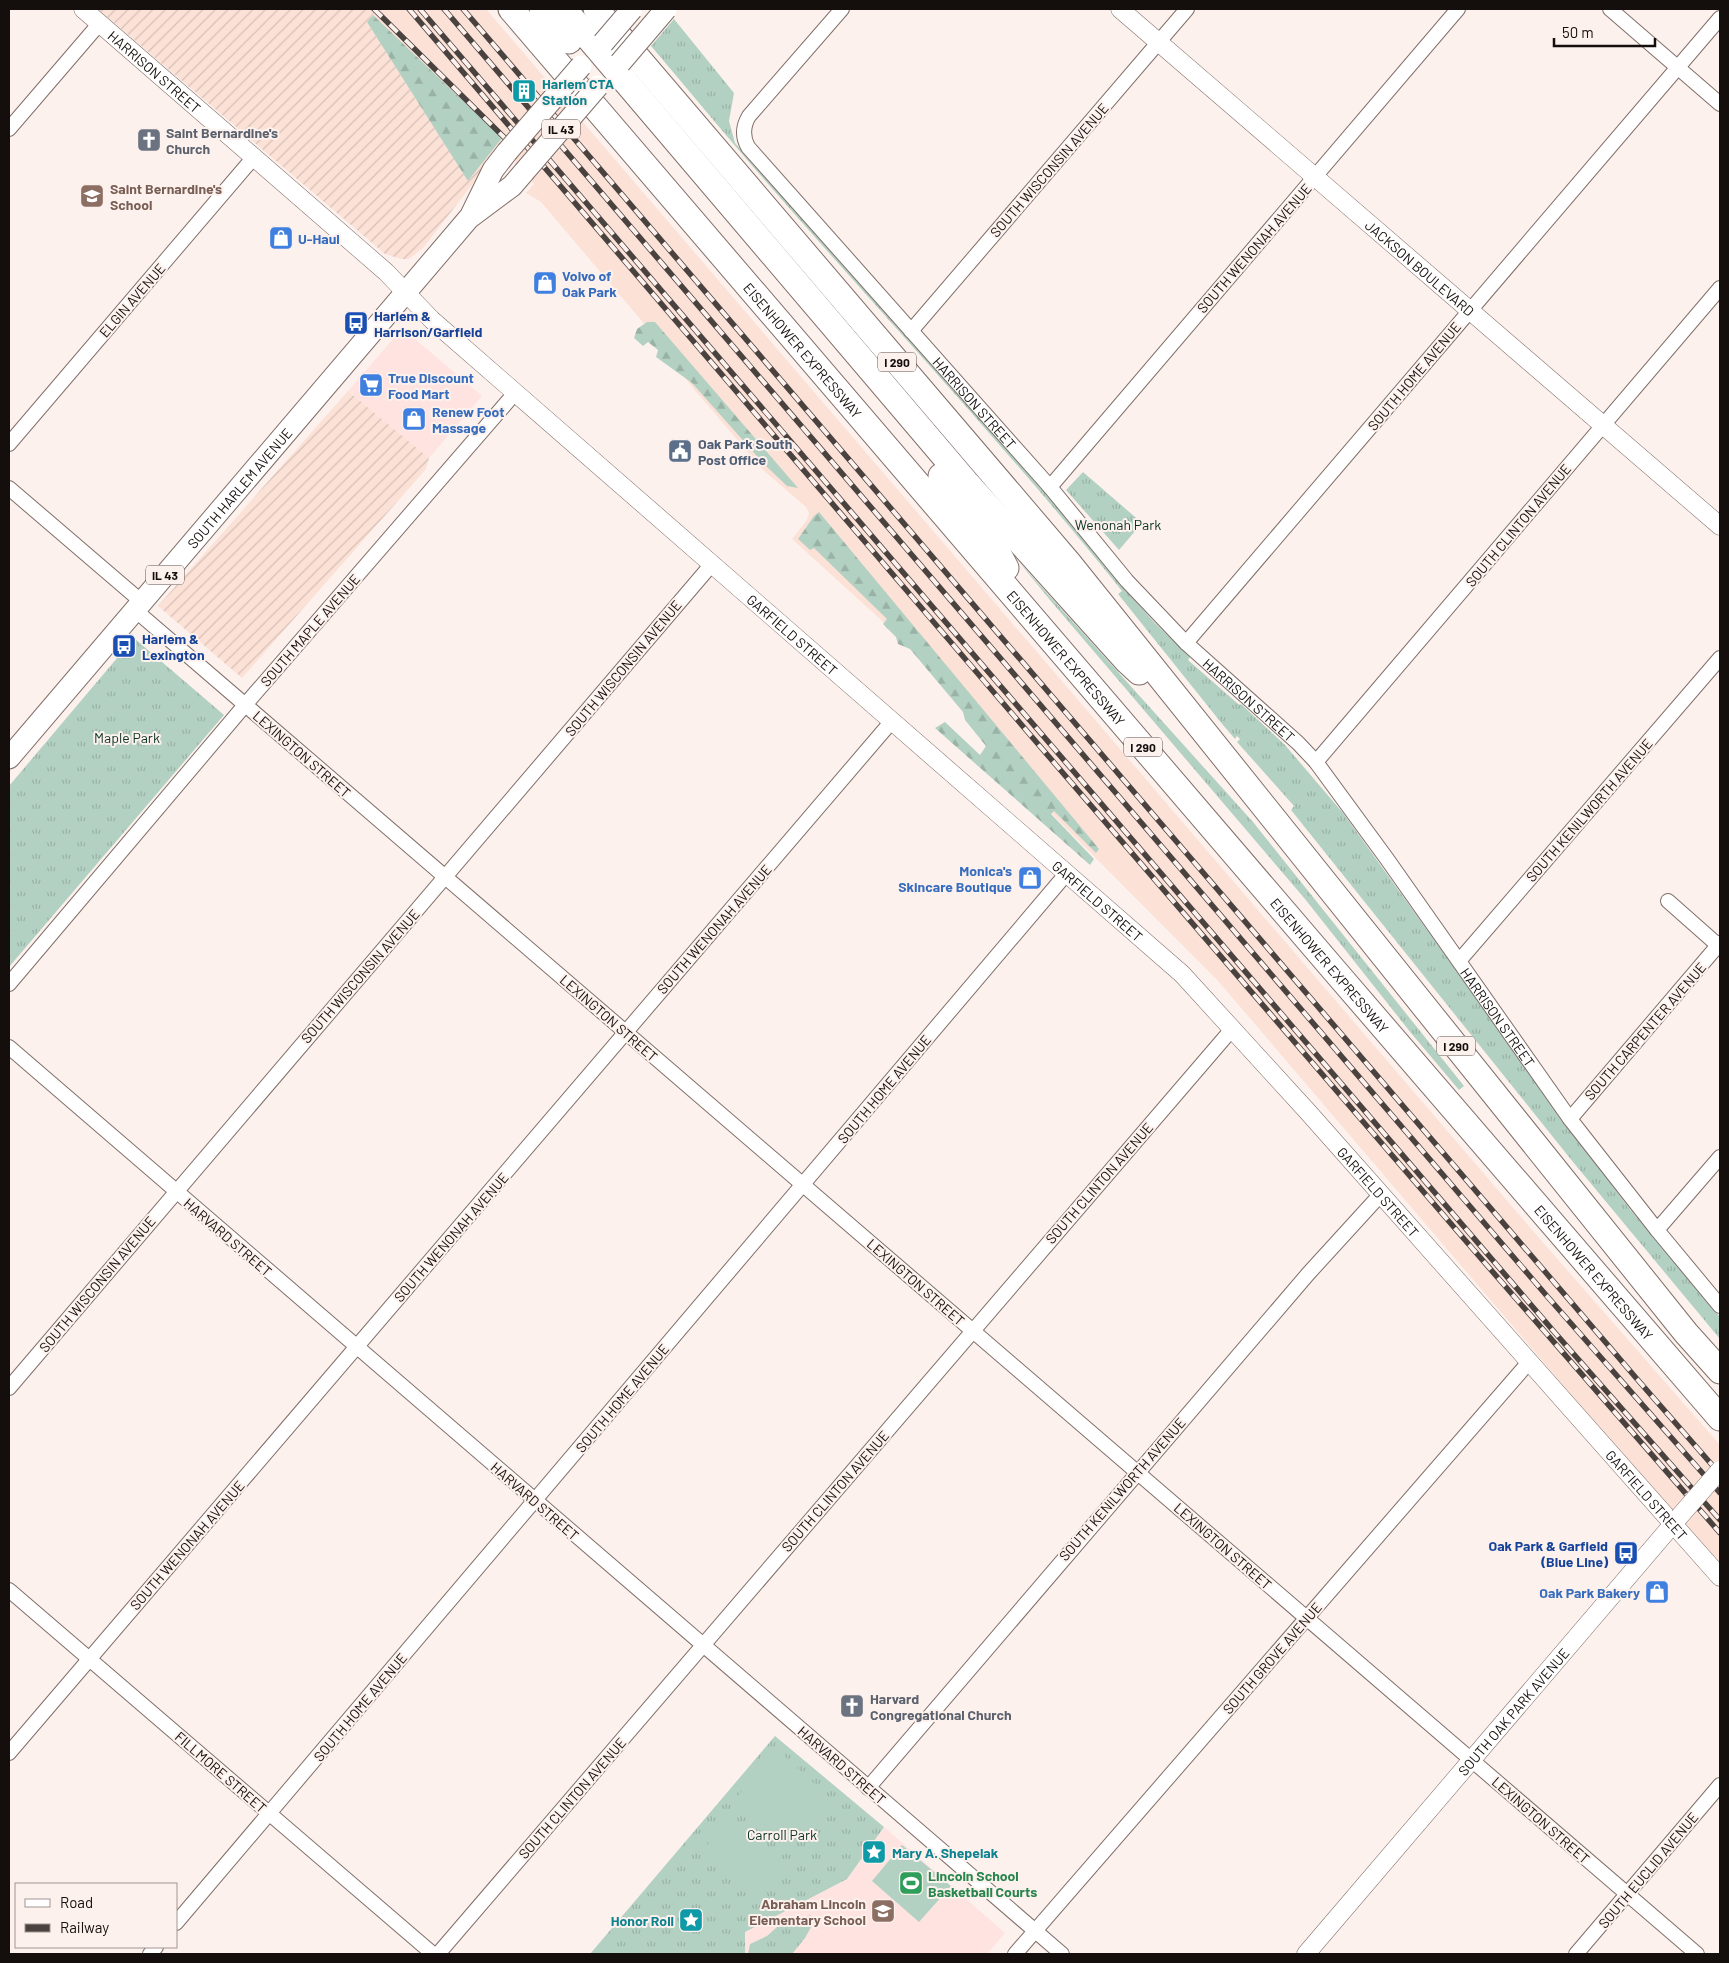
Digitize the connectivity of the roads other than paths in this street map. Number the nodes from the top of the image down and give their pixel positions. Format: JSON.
{"nodes":[{"id":1,"x":84,"y":9,"type":"edge"},
{"id":2,"x":511,"y":9,"type":"edge"},
{"id":3,"x":542,"y":9,"type":"edge"},
{"id":4,"x":564,"y":9,"type":"edge"},
{"id":5,"x":596,"y":9,"type":"edge"},
{"id":6,"x":632,"y":9,"type":"edge"},
{"id":7,"x":666,"y":9,"type":"edge"},
{"id":8,"x":842,"y":9,"type":"edge"},
{"id":9,"x":1120,"y":9,"type":"edge"},
{"id":10,"x":1187,"y":9,"type":"edge"},
{"id":11,"x":1458,"y":9,"type":"edge"},
{"id":12,"x":1610,"y":9,"type":"edge"},
{"id":13,"x":1720,"y":18,"type":"edge"},
{"id":14,"x":100,"y":23,"type":"junction"},
{"id":15,"x":1158,"y":43,"type":"junction"},
{"id":16,"x":592,"y":54,"type":"junction"},
{"id":17,"x":1678,"y":68,"type":"junction"},
{"id":18,"x":609,"y":74,"type":"junction"},
{"id":19,"x":1720,"y":104,"type":"edge"},
{"id":20,"x":9,"y":129,"type":"edge"},
{"id":21,"x":254,"y":157,"type":"junction"},
{"id":22,"x":1314,"y":178,"type":"junction"},
{"id":23,"x":469,"y":218,"type":"junction"},
{"id":24,"x":1720,"y":288,"type":"edge"},
{"id":25,"x":406,"y":294,"type":"junction"},
{"id":26,"x":1469,"y":311,"type":"junction"},
{"id":27,"x":911,"y":331,"type":"junction"},
{"id":28,"x":515,"y":393,"type":"junction"},
{"id":29,"x":1603,"y":426,"type":"junction"},
{"id":30,"x":9,"y":444,"type":"edge"},
{"id":31,"x":1050,"y":487,"type":"junction"},
{"id":32,"x":9,"y":488,"type":"edge"},
{"id":33,"x":1720,"y":526,"type":"edge"},
{"id":34,"x":712,"y":564,"type":"junction"},
{"id":35,"x":138,"y":606,"type":"junction"},
{"id":36,"x":1027,"y":612,"type":"junction"},
{"id":37,"x":1186,"y":643,"type":"junction"},
{"id":38,"x":1720,"y":658,"type":"edge"},
{"id":39,"x":245,"y":706,"type":"junction"},
{"id":40,"x":1194,"y":719,"type":"junction"},
{"id":41,"x":892,"y":721,"type":"junction"},
{"id":42,"x":9,"y":758,"type":"edge"},
{"id":43,"x":1316,"y":762,"type":"junction"},
{"id":44,"x":1067,"y":873,"type":"junction"},
{"id":45,"x":445,"y":878,"type":"junction"},
{"id":46,"x":1668,"y":901,"type":"dead end"},
{"id":47,"x":1720,"y":945,"type":"edge"},
{"id":48,"x":1459,"y":962,"type":"junction"},
{"id":49,"x":9,"y":984,"type":"edge"},
{"id":50,"x":1233,"y":1028,"type":"junction"},
{"id":51,"x":626,"y":1033,"type":"junction"},
{"id":52,"x":9,"y":1048,"type":"edge"},
{"id":53,"x":1570,"y":1119,"type":"junction"},
{"id":54,"x":1720,"y":1158,"type":"edge"},
{"id":55,"x":802,"y":1185,"type":"junction"},
{"id":56,"x":176,"y":1192,"type":"junction"},
{"id":57,"x":1381,"y":1194,"type":"junction"},
{"id":58,"x":1657,"y":1230,"type":"junction"},
{"id":59,"x":1720,"y":1306,"type":"edge"},
{"id":60,"x":972,"y":1331,"type":"junction"},
{"id":61,"x":356,"y":1347,"type":"junction"},
{"id":62,"x":1529,"y":1362,"type":"junction"},
{"id":63,"x":1720,"y":1371,"type":"edge"},
{"id":64,"x":9,"y":1388,"type":"edge"},
{"id":65,"x":1720,"y":1418,"type":"edge"},
{"id":66,"x":1720,"y":1470,"type":"edge"},
{"id":67,"x":1136,"y":1472,"type":"junction"},
{"id":68,"x":534,"y":1501,"type":"junction"},
{"id":69,"x":1676,"y":1521,"type":"junction"},
{"id":70,"x":1720,"y":1577,"type":"edge"},
{"id":71,"x":9,"y":1590,"type":"edge"},
{"id":72,"x":1306,"y":1618,"type":"junction"},
{"id":73,"x":703,"y":1646,"type":"junction"},
{"id":74,"x":89,"y":1659,"type":"junction"},
{"id":75,"x":9,"y":1753,"type":"edge"},
{"id":76,"x":1472,"y":1760,"type":"junction"},
{"id":77,"x":1720,"y":1785,"type":"edge"},
{"id":78,"x":868,"y":1788,"type":"junction"},
{"id":79,"x":269,"y":1814,"type":"junction"},
{"id":80,"x":1627,"y":1894,"type":"junction"},
{"id":81,"x":178,"y":1921,"type":"edge"},
{"id":82,"x":1035,"y":1931,"type":"junction"},
{"id":83,"x":433,"y":1954,"type":"edge"},
{"id":84,"x":438,"y":1954,"type":"edge"},
{"id":85,"x":1016,"y":1954,"type":"edge"},
{"id":86,"x":1062,"y":1954,"type":"edge"},
{"id":87,"x":1306,"y":1954,"type":"edge"},
{"id":88,"x":1576,"y":1954,"type":"edge"},
{"id":89,"x":1697,"y":1954,"type":"edge"}],
"edges":[{"from":1,"to":14,"type":"street","name":"HARRISON STREET"},
{"from":2,"to":36,"type":"highway","name":"EISENHOWER EXPRESSWAY","number":"I 290"},
{"from":3,"to":16,"type":"highway"},
{"from":4,"to":16,"type":"highway"},
{"from":5,"to":40,"type":"highway","number":"I 290"},
{"from":6,"to":16,"type":"main road","name":"SOUTH HARLEM AVENUE","number":"IL 43","bridge":true},
{"from":7,"to":18,"type":"main road","name":"SOUTH HARLEM AVENUE","number":"IL 43","bridge":true},
{"from":8,"to":27,"type":"street","name":"HARRISON STREET"},
{"from":9,"to":15,"type":"street","name":"JACKSON BOULEVARD"},
{"from":10,"to":15,"type":"street","name":"SOUTH WISCONSIN AVENUE"},
{"from":11,"to":22,"type":"street","name":"SOUTH WENONAH AVENUE"},
{"from":12,"to":17,"type":"street"},
{"from":13,"to":17,"type":"street","name":"SOUTH HOME AVENUE"},
{"from":14,"to":20,"type":"street"},
{"from":14,"to":21,"type":"street","name":"HARRISON STREET"},
{"from":15,"to":22,"type":"street","name":"JACKSON BOULEVARD"},
{"from":15,"to":27,"type":"street","name":"SOUTH WISCONSIN AVENUE"},
{"from":16,"to":18,"type":"highway"},
{"from":16,"to":23,"type":"main road","name":"SOUTH HARLEM AVENUE","number":"IL 43","bridge":true},
{"from":17,"to":19,"type":"street"},
{"from":17,"to":26,"type":"street","name":"SOUTH HOME AVENUE"},
{"from":18,"to":23,"type":"main road","name":"SOUTH HARLEM AVENUE","number":"IL 43","bridge":true},
{"from":18,"to":36,"type":"highway"},
{"from":18,"to":40,"type":"highway"},
{"from":21,"to":25,"type":"street","name":"HARRISON STREET"},
{"from":21,"to":30,"type":"street","name":"ELGIN AVENUE"},
{"from":22,"to":26,"type":"street","name":"JACKSON BOULEVARD"},
{"from":22,"to":31,"type":"street","name":"SOUTH WENONAH AVENUE"},
{"from":23,"to":25,"type":"main road","name":"SOUTH HARLEM AVENUE","number":"IL 43"},
{"from":24,"to":29,"type":"street","name":"SOUTH CLINTON AVENUE"},
{"from":25,"to":28,"type":"street","name":"GARFIELD STREET"},
{"from":25,"to":35,"type":"main road","name":"SOUTH HARLEM AVENUE","number":"IL 43"},
{"from":26,"to":29,"type":"street","name":"JACKSON BOULEVARD"},
{"from":26,"to":37,"type":"street","name":"SOUTH HOME AVENUE"},
{"from":27,"to":31,"type":"street","name":"HARRISON STREET"},
{"from":28,"to":34,"type":"street","name":"GARFIELD STREET"},
{"from":28,"to":39,"type":"street","name":"SOUTH MAPLE AVENUE"},
{"from":29,"to":33,"type":"street","name":"JACKSON BOULEVARD"},
{"from":29,"to":43,"type":"street","name":"SOUTH CLINTON AVENUE"},
{"from":31,"to":37,"type":"street","name":"HARRISON STREET"},
{"from":32,"to":35,"type":"street","name":"LEXINGTON STREET"},
{"from":34,"to":41,"type":"street","name":"GARFIELD STREET"},
{"from":34,"to":45,"type":"street","name":"SOUTH WISCONSIN AVENUE"},
{"from":35,"to":39,"type":"street","name":"LEXINGTON STREET"},
{"from":35,"to":42,"type":"main road","name":"SOUTH HARLEM AVENUE","number":"IL 43"},
{"from":36,"to":65,"type":"highway","name":"EISENHOWER EXPRESSWAY","number":"I 290"},
{"from":37,"to":43,"type":"street","name":"HARRISON STREET"},
{"from":38,"to":48,"type":"street","name":"SOUTH KENILWORTH AVENUE"},
{"from":39,"to":45,"type":"street","name":"LEXINGTON STREET"},
{"from":39,"to":49,"type":"street","name":"SOUTH MAPLE AVENUE"},
{"from":40,"to":63,"type":"highway","number":"I 290"},
{"from":41,"to":44,"type":"street","name":"GARFIELD STREET"},
{"from":41,"to":51,"type":"street","name":"SOUTH WENONAH AVENUE"},
{"from":43,"to":48,"type":"street","name":"HARRISON STREET"},
{"from":44,"to":50,"type":"street","name":"GARFIELD STREET"},
{"from":44,"to":55,"type":"street","name":"SOUTH HOME AVENUE"},
{"from":45,"to":51,"type":"street","name":"LEXINGTON STREET"},
{"from":45,"to":56,"type":"street","name":"SOUTH WISCONSIN AVENUE"},
{"from":46,"to":47,"type":"street"},
{"from":47,"to":53,"type":"street","name":"SOUTH CARPENTER AVENUE"},
{"from":48,"to":53,"type":"street","name":"HARRISON STREET"},
{"from":50,"to":57,"type":"street","name":"GARFIELD STREET"},
{"from":50,"to":60,"type":"street","name":"SOUTH CLINTON AVENUE"},
{"from":51,"to":55,"type":"street","name":"LEXINGTON STREET"},
{"from":51,"to":61,"type":"street","name":"SOUTH WENONAH AVENUE"},
{"from":52,"to":56,"type":"street","name":"HARVARD STREET"},
{"from":53,"to":58,"type":"street","name":"HARRISON STREET"},
{"from":54,"to":58,"type":"street"},
{"from":55,"to":60,"type":"street","name":"LEXINGTON STREET"},
{"from":55,"to":68,"type":"street","name":"SOUTH HOME AVENUE"},
{"from":56,"to":61,"type":"street","name":"HARVARD STREET"},
{"from":56,"to":64,"type":"street","name":"SOUTH WISCONSIN AVENUE"},
{"from":57,"to":62,"type":"street","name":"GARFIELD STREET"},
{"from":57,"to":67,"type":"street","name":"SOUTH KENILWORTH AVENUE"},
{"from":58,"to":59,"type":"street","name":"HARRISON STREET"},
{"from":60,"to":67,"type":"street","name":"LEXINGTON STREET"},
{"from":60,"to":73,"type":"street","name":"SOUTH CLINTON AVENUE"},
{"from":61,"to":68,"type":"street","name":"HARVARD STREET"},
{"from":61,"to":74,"type":"street","name":"SOUTH WENONAH AVENUE"},
{"from":62,"to":69,"type":"street","name":"GARFIELD STREET"},
{"from":62,"to":72,"type":"street","name":"SOUTH GROVE AVENUE"},
{"from":66,"to":69,"type":"street","name":"SOUTH OAK PARK AVENUE","bridge":true},
{"from":67,"to":72,"type":"street","name":"LEXINGTON STREET"},
{"from":67,"to":78,"type":"street","name":"SOUTH KENILWORTH AVENUE"},
{"from":68,"to":73,"type":"street","name":"HARVARD STREET"},
{"from":68,"to":79,"type":"street","name":"SOUTH HOME AVENUE"},
{"from":69,"to":70,"type":"street","name":"GARFIELD STREET"},
{"from":69,"to":76,"type":"street","name":"SOUTH OAK PARK AVENUE"},
{"from":71,"to":74,"type":"street","name":"FILLMORE STREET"},
{"from":72,"to":76,"type":"street","name":"LEXINGTON STREET"},
{"from":72,"to":82,"type":"street","name":"SOUTH GROVE AVENUE"},
{"from":73,"to":78,"type":"street","name":"HARVARD STREET"},
{"from":73,"to":84,"type":"street","name":"SOUTH CLINTON AVENUE"},
{"from":74,"to":75,"type":"street","name":"SOUTH WENONAH AVENUE"},
{"from":74,"to":79,"type":"street","name":"FILLMORE STREET"},
{"from":76,"to":80,"type":"street","name":"LEXINGTON STREET"},
{"from":76,"to":87,"type":"street","name":"SOUTH OAK PARK AVENUE"},
{"from":77,"to":80,"type":"street","name":"SOUTH EUCLID AVENUE"},
{"from":78,"to":82,"type":"street","name":"HARVARD STREET"},
{"from":79,"to":81,"type":"street","name":"SOUTH HOME AVENUE"},
{"from":79,"to":83,"type":"street","name":"FILLMORE STREET"},
{"from":80,"to":88,"type":"street","name":"SOUTH EUCLID AVENUE"},
{"from":80,"to":89,"type":"street","name":"LEXINGTON STREET"},
{"from":82,"to":85,"type":"street","name":"SOUTH GROVE AVENUE"},
{"from":82,"to":86,"type":"street","name":"HARVARD STREET"}]}
